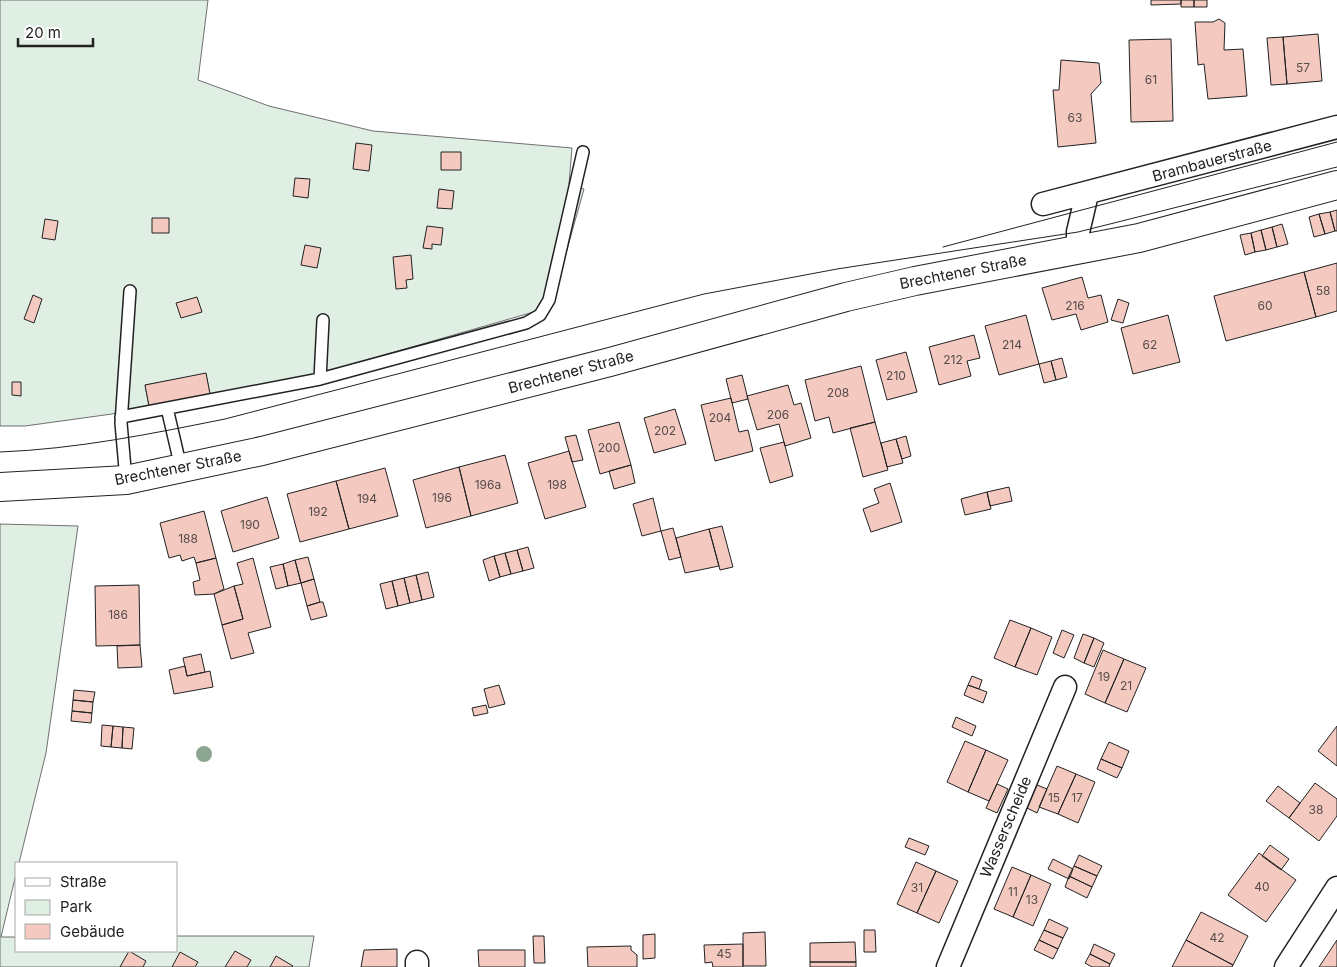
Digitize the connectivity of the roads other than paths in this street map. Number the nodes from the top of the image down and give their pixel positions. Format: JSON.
{"nodes":[{"id":1,"x":1337,"y":127,"type":"edge"},
{"id":2,"x":583,"y":152,"type":"dead end"},
{"id":3,"x":1337,"y":185,"type":"edge"},
{"id":4,"x":1087,"y":194,"type":"junction"},
{"id":5,"x":1043,"y":204,"type":"dead end"},
{"id":6,"x":1078,"y":251,"type":"junction"},
{"id":7,"x":130,"y":291,"type":"dead end"},
{"id":8,"x":323,"y":320,"type":"dead end"},
{"id":9,"x":320,"y":378,"type":"junction"},
{"id":10,"x":166,"y":408,"type":"junction"},
{"id":11,"x":121,"y":417,"type":"junction"},
{"id":12,"x":181,"y":468,"type":"junction"},
{"id":13,"x":126,"y":480,"type":"junction"},
{"id":14,"x":0,"y":488,"type":"edge"},
{"id":15,"x":1065,"y":687,"type":"dead end"},
{"id":16,"x":1337,"y":888,"type":"edge"},
{"id":17,"x":948,"y":967,"type":"edge"},
{"id":18,"x":1286,"y":967,"type":"edge"}],
"edges":[{"from":1,"to":4,"type":"street","name":"Brambauerstraße"},
{"from":2,"to":9,"type":"lane"},
{"from":3,"to":6,"type":"main road","name":"Brechtener Straße"},
{"from":4,"to":5,"type":"street","name":"Brambauerstraße"},
{"from":4,"to":6,"type":"street"},
{"from":6,"to":12,"type":"main road","name":"Brechtener Straße"},
{"from":7,"to":11,"type":"lane"},
{"from":8,"to":9,"type":"lane"},
{"from":9,"to":10,"type":"lane"},
{"from":10,"to":11,"type":"lane"},
{"from":10,"to":12,"type":"lane"},
{"from":11,"to":13,"type":"lane"},
{"from":12,"to":13,"type":"main road","name":"Brechtener Straße"},
{"from":13,"to":14,"type":"main road","name":"Brechtener Straße"},
{"from":15,"to":17,"type":"street","name":"Wasserscheide"},
{"from":16,"to":18,"type":"street"}]}
